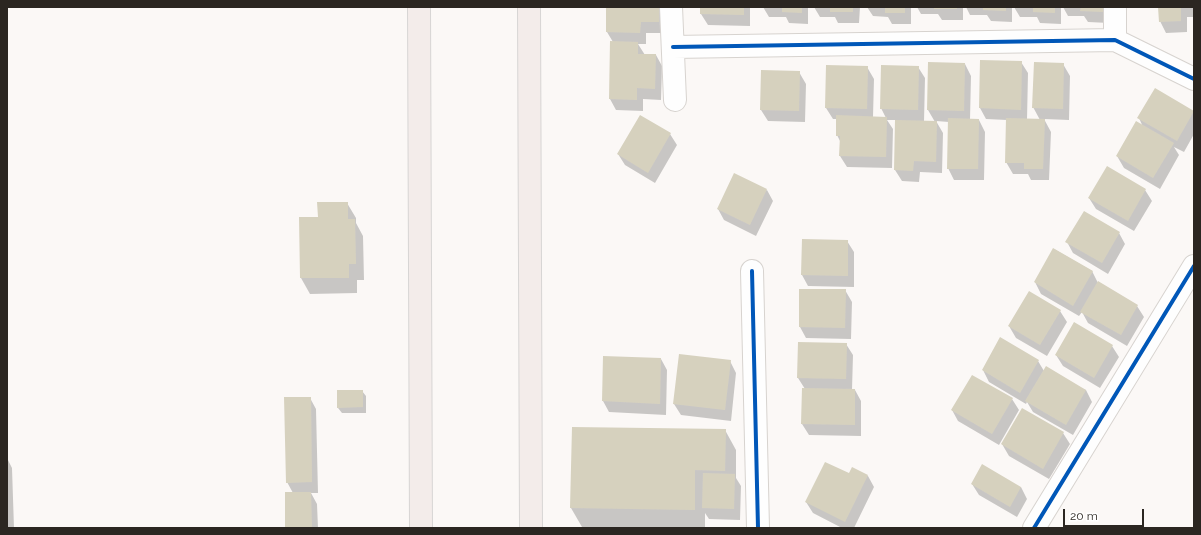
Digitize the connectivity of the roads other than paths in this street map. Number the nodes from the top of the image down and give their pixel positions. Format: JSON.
{"nodes":[{"id":1,"x":419,"y":7,"type":"edge"},
{"id":2,"x":529,"y":7,"type":"edge"},
{"id":3,"x":671,"y":7,"type":"edge"},
{"id":4,"x":1115,"y":7,"type":"edge"},
{"id":5,"x":1115,"y":40,"type":"junction"},
{"id":6,"x":673,"y":47,"type":"junction"},
{"id":7,"x":1194,"y":79,"type":"edge"},
{"id":8,"x":675,"y":100,"type":"dead end"},
{"id":9,"x":1194,"y":266,"type":"edge"},
{"id":10,"x":752,"y":271,"type":"dead end"},
{"id":11,"x":421,"y":528,"type":"edge"},
{"id":12,"x":531,"y":528,"type":"edge"},
{"id":13,"x":758,"y":528,"type":"edge"},
{"id":14,"x":1034,"y":528,"type":"edge"}],
"edges":[{"from":1,"to":11,"type":"highway"},
{"from":2,"to":12,"type":"highway"},
{"from":3,"to":6,"type":"street"},
{"from":4,"to":5,"type":"street"},
{"from":5,"to":6,"type":"street"},
{"from":5,"to":7,"type":"street"},
{"from":6,"to":8,"type":"street"},
{"from":9,"to":14,"type":"street"},
{"from":10,"to":13,"type":"street"}]}
